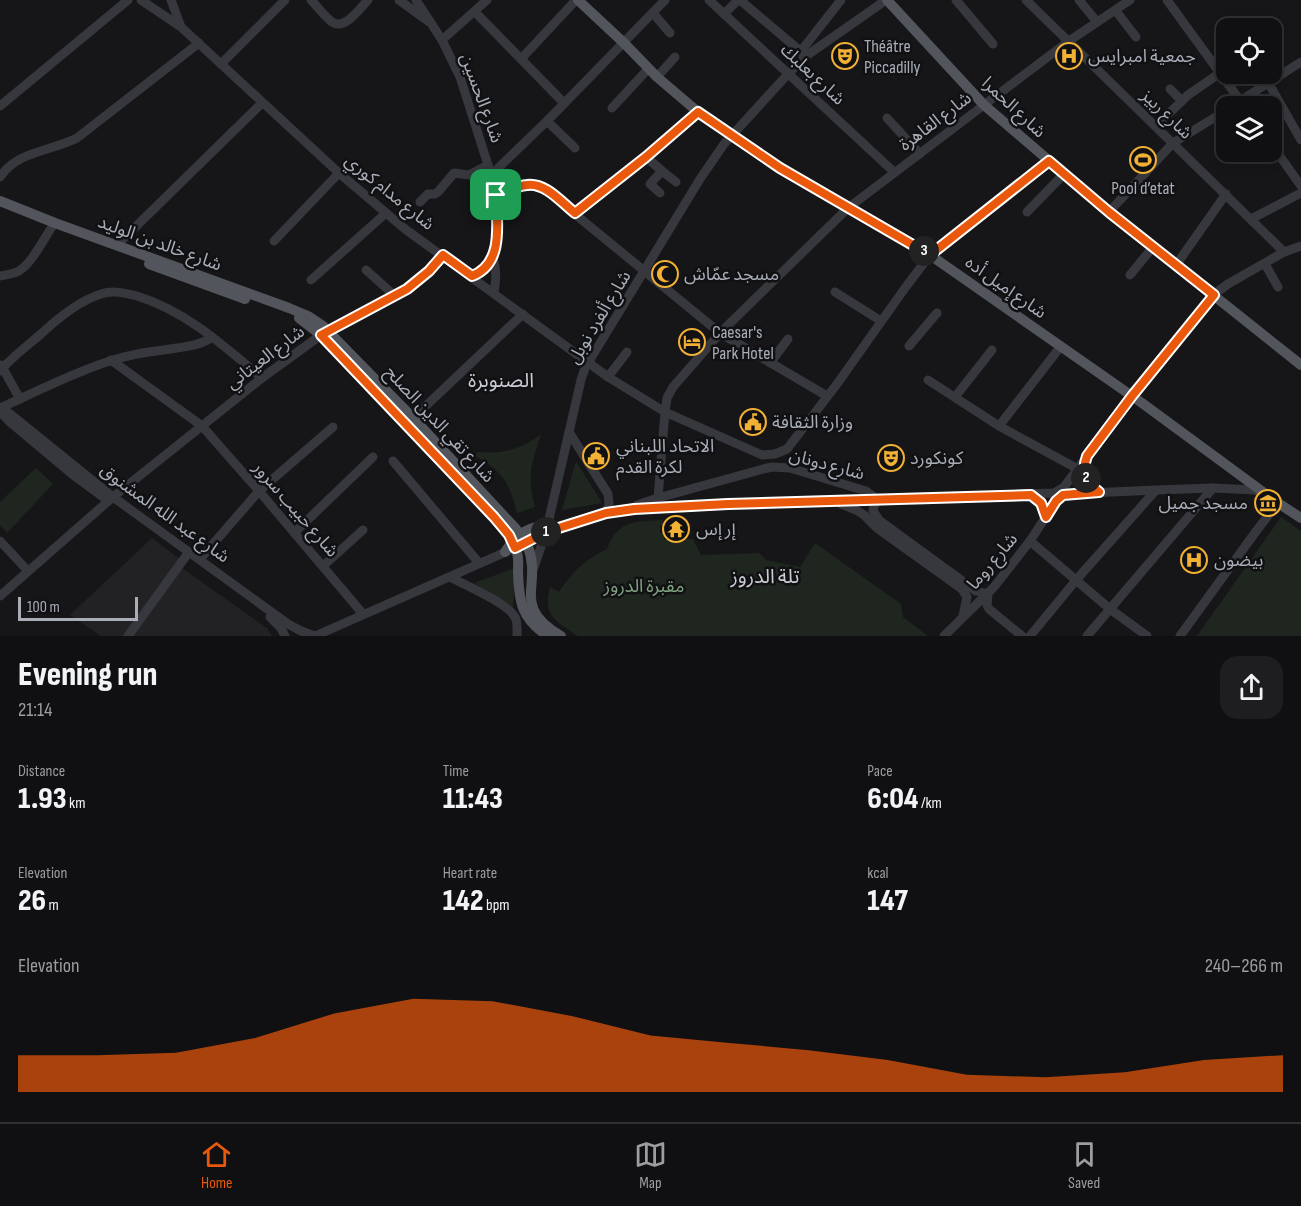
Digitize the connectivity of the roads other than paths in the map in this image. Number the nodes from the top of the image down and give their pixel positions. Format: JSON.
{"nodes":[{"id":1,"x":128,"y":0,"type":"edge"},
{"id":2,"x":141,"y":0,"type":"edge"},
{"id":3,"x":171,"y":0,"type":"edge"},
{"id":4,"x":285,"y":0,"type":"edge"},
{"id":5,"x":311,"y":0,"type":"edge"},
{"id":6,"x":368,"y":0,"type":"edge"},
{"id":7,"x":399,"y":0,"type":"edge"},
{"id":8,"x":416,"y":0,"type":"edge"},
{"id":9,"x":488,"y":0,"type":"edge"},
{"id":10,"x":577,"y":0,"type":"edge"},
{"id":11,"x":709,"y":0,"type":"edge"},
{"id":12,"x":739,"y":0,"type":"edge"},
{"id":13,"x":841,"y":0,"type":"edge"},
{"id":14,"x":886,"y":0,"type":"edge"},
{"id":15,"x":956,"y":0,"type":"edge"},
{"id":16,"x":1026,"y":0,"type":"edge"},
{"id":17,"x":1080,"y":0,"type":"edge"},
{"id":18,"x":1130,"y":0,"type":"edge"},
{"id":19,"x":1167,"y":0,"type":"edge"},
{"id":20,"x":663,"y":1,"type":"edge"},
{"id":21,"x":1116,"y":11,"type":"junction"},
{"id":22,"x":475,"y":12,"type":"junction"},
{"id":23,"x":652,"y":13,"type":"junction"},
{"id":24,"x":724,"y":14,"type":"junction"},
{"id":25,"x":1097,"y":22,"type":"junction"},
{"id":26,"x":432,"y":24,"type":"junction"},
{"id":27,"x":181,"y":27,"type":"junction"},
{"id":28,"x":670,"y":33,"type":"dead end"},
{"id":29,"x":1136,"y":37,"type":"dead end"},
{"id":30,"x":442,"y":40,"type":"junction"},
{"id":31,"x":1069,"y":42,"type":"junction"},
{"id":32,"x":199,"y":43,"type":"junction"},
{"id":33,"x":624,"y":43,"type":"junction"},
{"id":34,"x":993,"y":44,"type":"dead end"},
{"id":35,"x":803,"y":54,"type":"junction"},
{"id":36,"x":675,"y":57,"type":"dead end"},
{"id":37,"x":521,"y":59,"type":"junction"},
{"id":38,"x":1301,"y":62,"type":"edge"},
{"id":39,"x":221,"y":64,"type":"junction"},
{"id":40,"x":1216,"y":67,"type":"edge"},
{"id":41,"x":648,"y":69,"type":"junction"},
{"id":42,"x":788,"y":74,"type":"junction"},
{"id":43,"x":1282,"y":75,"type":"edge"},
{"id":44,"x":1216,"y":76,"type":"edge"},
{"id":45,"x":657,"y":77,"type":"junction"},
{"id":46,"x":1269,"y":84,"type":"joint"},
{"id":47,"x":1170,"y":89,"type":"dead end"},
{"id":48,"x":1252,"y":96,"type":"edge"},
{"id":49,"x":1182,"y":101,"type":"junction"},
{"id":50,"x":262,"y":103,"type":"junction"},
{"id":51,"x":564,"y":104,"type":"junction"},
{"id":52,"x":984,"y":105,"type":"junction"},
{"id":53,"x":0,"y":106,"type":"edge"},
{"id":54,"x":612,"y":108,"type":"dead end"},
{"id":55,"x":698,"y":112,"type":"junction"},
{"id":56,"x":1216,"y":117,"type":"edge"},
{"id":57,"x":887,"y":118,"type":"dead end"},
{"id":58,"x":547,"y":121,"type":"junction"},
{"id":59,"x":1156,"y":126,"type":"junction"},
{"id":60,"x":732,"y":135,"type":"junction"},
{"id":61,"x":1301,"y":140,"type":"edge"},
{"id":62,"x":1173,"y":143,"type":"junction"},
{"id":63,"x":575,"y":148,"type":"dead end"},
{"id":64,"x":920,"y":154,"type":"junction"},
{"id":65,"x":646,"y":157,"type":"junction"},
{"id":66,"x":1282,"y":158,"type":"edge"},
{"id":67,"x":1049,"y":161,"type":"junction"},
{"id":68,"x":488,"y":165,"type":"junction"},
{"id":69,"x":662,"y":171,"type":"junction"},
{"id":70,"x":894,"y":172,"type":"junction"},
{"id":71,"x":339,"y":173,"type":"junction"},
{"id":72,"x":1064,"y":174,"type":"junction"},
{"id":73,"x":491,"y":175,"type":"junction"},
{"id":74,"x":0,"y":177,"type":"edge"},
{"id":75,"x":1299,"y":179,"type":"edge"},
{"id":76,"x":676,"y":182,"type":"dead end"},
{"id":77,"x":660,"y":193,"type":"dead end"},
{"id":78,"x":1301,"y":193,"type":"edge"},
{"id":79,"x":1226,"y":194,"type":"junction"},
{"id":80,"x":496,"y":195,"type":"junction"},
{"id":81,"x":0,"y":201,"type":"edge"},
{"id":82,"x":420,"y":202,"type":"dead end"},
{"id":83,"x":0,"y":207,"type":"edge"},
{"id":84,"x":848,"y":208,"type":"junction"},
{"id":85,"x":1027,"y":212,"type":"dead end"},
{"id":86,"x":1109,"y":212,"type":"junction"},
{"id":87,"x":386,"y":213,"type":"junction"},
{"id":88,"x":575,"y":213,"type":"junction"},
{"id":89,"x":1251,"y":219,"type":"junction"},
{"id":90,"x":52,"y":227,"type":"junction"},
{"id":91,"x":274,"y":241,"type":"dead end"},
{"id":92,"x":117,"y":245,"type":"junction"},
{"id":93,"x":1301,"y":246,"type":"edge"},
{"id":94,"x":1153,"y":248,"type":"junction"},
{"id":95,"x":1284,"y":252,"type":"junction"},
{"id":96,"x":443,"y":255,"type":"junction"},
{"id":97,"x":930,"y":255,"type":"junction"},
{"id":98,"x":493,"y":258,"type":"junction"},
{"id":99,"x":1265,"y":264,"type":"junction"},
{"id":100,"x":1176,"y":265,"type":"junction"},
{"id":101,"x":366,"y":270,"type":"dead end"},
{"id":102,"x":645,"y":272,"type":"junction"},
{"id":103,"x":1130,"y":274,"type":"dead end"},
{"id":104,"x":0,"y":276,"type":"edge"},
{"id":105,"x":472,"y":276,"type":"junction"},
{"id":106,"x":311,"y":280,"type":"dead end"},
{"id":107,"x":1278,"y":287,"type":"dead end"},
{"id":108,"x":494,"y":292,"type":"junction"},
{"id":109,"x":835,"y":292,"type":"dead end"},
{"id":110,"x":1214,"y":295,"type":"junction"},
{"id":111,"x":395,"y":296,"type":"junction"},
{"id":112,"x":937,"y":313,"type":"dead end"},
{"id":113,"x":523,"y":314,"type":"junction"},
{"id":114,"x":881,"y":321,"type":"junction"},
{"id":115,"x":325,"y":333,"type":"junction"},
{"id":116,"x":720,"y":333,"type":"junction"},
{"id":117,"x":212,"y":337,"type":"junction"},
{"id":118,"x":788,"y":339,"type":"dead end"},
{"id":119,"x":909,"y":346,"type":"dead end"},
{"id":120,"x":1061,"y":346,"type":"junction"},
{"id":121,"x":992,"y":350,"type":"dead end"},
{"id":122,"x":627,"y":351,"type":"dead end"},
{"id":123,"x":111,"y":360,"type":"junction"},
{"id":124,"x":588,"y":362,"type":"junction"},
{"id":125,"x":770,"y":363,"type":"junction"},
{"id":126,"x":1301,"y":364,"type":"edge"},
{"id":127,"x":1,"y":367,"type":"edge"},
{"id":128,"x":608,"y":376,"type":"junction"},
{"id":129,"x":262,"y":378,"type":"junction"},
{"id":130,"x":928,"y":380,"type":"dead end"},
{"id":131,"x":827,"y":396,"type":"junction"},
{"id":132,"x":1132,"y":396,"type":"junction"},
{"id":133,"x":955,"y":397,"type":"junction"},
{"id":134,"x":20,"y":399,"type":"junction"},
{"id":135,"x":0,"y":408,"type":"edge"},
{"id":136,"x":665,"y":412,"type":"junction"},
{"id":137,"x":413,"y":418,"type":"junction"},
{"id":138,"x":202,"y":426,"type":"junction"},
{"id":139,"x":999,"y":426,"type":"junction"},
{"id":140,"x":333,"y":427,"type":"dead end"},
{"id":141,"x":569,"y":432,"type":"junction"},
{"id":142,"x":787,"y":449,"type":"junction"},
{"id":143,"x":762,"y":455,"type":"junction"},
{"id":144,"x":1087,"y":456,"type":"junction"},
{"id":145,"x":373,"y":457,"type":"dead end"},
{"id":146,"x":393,"y":461,"type":"dead end"},
{"id":147,"x":790,"y":468,"type":"junction"},
{"id":148,"x":763,"y":469,"type":"junction"},
{"id":149,"x":1078,"y":469,"type":"junction"},
{"id":150,"x":1213,"y":488,"type":"junction"},
{"id":151,"x":1156,"y":490,"type":"junction"},
{"id":152,"x":260,"y":491,"type":"junction"},
{"id":153,"x":1099,"y":492,"type":"junction"},
{"id":154,"x":1031,"y":495,"type":"junction"},
{"id":155,"x":1052,"y":497,"type":"junction"},
{"id":156,"x":658,"y":498,"type":"junction"},
{"id":157,"x":111,"y":499,"type":"junction"},
{"id":158,"x":1274,"y":499,"type":"junction"},
{"id":159,"x":878,"y":500,"type":"junction"},
{"id":160,"x":836,"y":501,"type":"junction"},
{"id":161,"x":622,"y":511,"type":"junction"},
{"id":162,"x":606,"y":513,"type":"junction"},
{"id":163,"x":1046,"y":517,"type":"junction"},
{"id":164,"x":1301,"y":518,"type":"edge"},
{"id":165,"x":363,"y":530,"type":"dead end"},
{"id":166,"x":294,"y":532,"type":"junction"},
{"id":167,"x":546,"y":532,"type":"junction"},
{"id":168,"x":0,"y":540,"type":"edge"},
{"id":169,"x":1030,"y":541,"type":"junction"},
{"id":170,"x":515,"y":543,"type":"junction"},
{"id":171,"x":186,"y":556,"type":"junction"},
{"id":172,"x":200,"y":559,"type":"junction"},
{"id":173,"x":479,"y":563,"type":"junction"},
{"id":174,"x":323,"y":566,"type":"junction"},
{"id":175,"x":28,"y":571,"type":"junction"},
{"id":176,"x":532,"y":571,"type":"junction"},
{"id":177,"x":450,"y":577,"type":"junction"},
{"id":178,"x":1077,"y":579,"type":"junction"},
{"id":179,"x":987,"y":594,"type":"junction"},
{"id":180,"x":0,"y":596,"type":"edge"},
{"id":181,"x":1110,"y":609,"type":"junction"},
{"id":182,"x":363,"y":614,"type":"junction"},
{"id":183,"x":963,"y":619,"type":"junction"},
{"id":184,"x":128,"y":636,"type":"edge"},
{"id":185,"x":285,"y":636,"type":"edge"},
{"id":186,"x":315,"y":636,"type":"edge"},
{"id":187,"x":517,"y":636,"type":"edge"},
{"id":188,"x":548,"y":636,"type":"edge"},
{"id":189,"x":561,"y":636,"type":"edge"},
{"id":190,"x":944,"y":636,"type":"edge"},
{"id":191,"x":1022,"y":636,"type":"edge"},
{"id":192,"x":1030,"y":636,"type":"edge"},
{"id":193,"x":1087,"y":636,"type":"edge"},
{"id":194,"x":1147,"y":636,"type":"edge"},
{"id":195,"x":1180,"y":636,"type":"edge"}],
"edges":[{"from":1,"to":53,"type":"street"},
{"from":2,"to":27,"type":"street","name":"شارع مدام كوري"},
{"from":3,"to":27,"type":"street"},
{"from":4,"to":39,"type":"street"},
{"from":5,"to":6,"type":"street"},
{"from":7,"to":26,"type":"street"},
{"from":8,"to":26,"type":"street","name":"شارع الحسين"},
{"from":9,"to":22,"type":"street"},
{"from":10,"to":33,"type":"main road","name":"شارع إميل أده"},
{"from":10,"to":37,"type":"street"},
{"from":11,"to":24,"type":"street","name":"شارع بعلبك"},
{"from":12,"to":24,"type":"street"},
{"from":12,"to":35,"type":"street"},
{"from":13,"to":35,"type":"street"},
{"from":14,"to":35,"type":"street"},
{"from":14,"to":52,"type":"main road","name":"شارع الحمرا"},
{"from":15,"to":34,"type":"street"},
{"from":16,"to":31,"type":"street","name":"شارع ربيز"},
{"from":17,"to":25,"type":"street"},
{"from":18,"to":21,"type":"street","name":"شارع القاهرة"},
{"from":19,"to":40,"type":"street"},
{"from":20,"to":23,"type":"street"},
{"from":21,"to":25,"type":"street","name":"شارع القاهرة"},
{"from":21,"to":29,"type":"street"},
{"from":22,"to":30,"type":"street"},
{"from":22,"to":37,"type":"street"},
{"from":23,"to":28,"type":"street"},
{"from":23,"to":33,"type":"street"},
{"from":24,"to":42,"type":"street","name":"شارع بعلبك"},
{"from":25,"to":31,"type":"street","name":"شارع القاهرة"},
{"from":26,"to":30,"type":"street","name":"شارع الحسين"},
{"from":27,"to":32,"type":"street","name":"شارع مدام كوري"},
{"from":30,"to":68,"type":"street","name":"شارع الحسين"},
{"from":31,"to":52,"type":"street","name":"شارع القاهرة"},
{"from":31,"to":59,"type":"street","name":"شارع ربيز"},
{"from":32,"to":39,"type":"street","name":"شارع مدام كوري"},
{"from":32,"to":74,"type":"street"},
{"from":33,"to":41,"type":"main road","name":"شارع إميل أده"},
{"from":33,"to":51,"type":"street"},
{"from":35,"to":42,"type":"street","name":"شارع ألفرد نوبل"},
{"from":36,"to":45,"type":"street"},
{"from":37,"to":51,"type":"street"},
{"from":38,"to":43,"type":"street"},
{"from":39,"to":50,"type":"street","name":"شارع مدام كوري"},
{"from":41,"to":45,"type":"main road","name":"شارع إميل أده"},
{"from":41,"to":54,"type":"street"},
{"from":42,"to":60,"type":"street","name":"شارع ألفرد نوبل"},
{"from":42,"to":70,"type":"street","name":"شارع بعلبك"},
{"from":44,"to":49,"type":"street"},
{"from":45,"to":55,"type":"main road","name":"شارع إميل أده"},
{"from":46,"to":48,"type":"street"},
{"from":46,"to":61,"type":"street"},
{"from":47,"to":49,"type":"street"},
{"from":49,"to":59,"type":"street"},
{"from":50,"to":71,"type":"street","name":"شارع مدام كوري"},
{"from":50,"to":92,"type":"street"},
{"from":51,"to":58,"type":"street"},
{"from":52,"to":64,"type":"street","name":"شارع القاهرة"},
{"from":52,"to":67,"type":"main road","name":"شارع الحمرا"},
{"from":55,"to":60,"type":"main road","name":"شارع إميل أده"},
{"from":55,"to":65,"type":"street"},
{"from":56,"to":62,"type":"street"},
{"from":57,"to":64,"type":"street"},
{"from":58,"to":63,"type":"street"},
{"from":58,"to":73,"type":"street"},
{"from":59,"to":62,"type":"street","name":"شارع ربيز"},
{"from":60,"to":84,"type":"main road","name":"شارع إميل أده"},
{"from":60,"to":102,"type":"street","name":"شارع ألفرد نوبل"},
{"from":62,"to":79,"type":"street","name":"شارع ربيز"},
{"from":62,"to":86,"type":"street"},
{"from":64,"to":70,"type":"street","name":"شارع القاهرة"},
{"from":65,"to":69,"type":"street"},
{"from":65,"to":88,"type":"street"},
{"from":66,"to":75,"type":"street"},
{"from":67,"to":72,"type":"main road","name":"شارع الحمرا"},
{"from":67,"to":97,"type":"street"},
{"from":68,"to":73,"type":"street","name":"شارع الحسين"},
{"from":68,"to":82,"type":"street"},
{"from":69,"to":76,"type":"street"},
{"from":69,"to":77,"type":"street"},
{"from":70,"to":84,"type":"street","name":"شارع القاهرة"},
{"from":71,"to":87,"type":"street","name":"شارع مدام كوري"},
{"from":71,"to":91,"type":"street"},
{"from":72,"to":85,"type":"street"},
{"from":72,"to":86,"type":"main road","name":"شارع الحمرا"},
{"from":73,"to":80,"type":"street","name":"شارع الحسين"},
{"from":78,"to":89,"type":"street"},
{"from":79,"to":89,"type":"street","name":"شارع ربيز"},
{"from":79,"to":100,"type":"street"},
{"from":80,"to":88,"type":"street"},
{"from":80,"to":98,"type":"street","name":"شارع الحسين"},
{"from":81,"to":92,"type":"main road","name":"شارع خالد بن الوليد"},
{"from":83,"to":90,"type":"main road","name":"شارع خالد بن الوليد"},
{"from":84,"to":97,"type":"main road","name":"شارع إميل أده"},
{"from":84,"to":116,"type":"street","name":"شارع القاهرة"},
{"from":86,"to":94,"type":"main road","name":"شارع الحمرا"},
{"from":87,"to":96,"type":"street","name":"شارع مدام كوري"},
{"from":87,"to":106,"type":"street"},
{"from":88,"to":102,"type":"street"},
{"from":89,"to":95,"type":"street","name":"شارع ربيز"},
{"from":90,"to":104,"type":"street"},
{"from":90,"to":115,"type":"main road","name":"شارع خالد بن الوليد"},
{"from":92,"to":115,"type":"main road","name":"شارع خالد بن الوليد"},
{"from":93,"to":95,"type":"street","name":"شارع روما"},
{"from":94,"to":100,"type":"main road","name":"شارع الحمرا"},
{"from":94,"to":103,"type":"street"},
{"from":95,"to":99,"type":"street","name":"شارع روما"},
{"from":96,"to":105,"type":"street","name":"شارع مدام كوري"},
{"from":96,"to":111,"type":"street","name":"شارع العيتاني"},
{"from":97,"to":114,"type":"street"},
{"from":97,"to":120,"type":"main road","name":"شارع إميل أده"},
{"from":98,"to":105,"type":"street"},
{"from":98,"to":108,"type":"street","name":"شارع الحسين"},
{"from":99,"to":107,"type":"street"},
{"from":99,"to":110,"type":"street","name":"شارع روما"},
{"from":100,"to":110,"type":"main road","name":"شارع الحمرا"},
{"from":101,"to":111,"type":"street"},
{"from":102,"to":116,"type":"street"},
{"from":102,"to":124,"type":"street","name":"شارع ألفرد نوبل"},
{"from":105,"to":108,"type":"street","name":"شارع مدام كوري"},
{"from":108,"to":113,"type":"street","name":"شارع مدام كوري"},
{"from":109,"to":114,"type":"street"},
{"from":110,"to":126,"type":"main road","name":"شارع الحمرا"},
{"from":110,"to":132,"type":"street","name":"شارع روما"},
{"from":111,"to":115,"type":"street","name":"شارع العيتاني"},
{"from":112,"to":119,"type":"street"},
{"from":113,"to":124,"type":"street","name":"شارع مدام كوري"},
{"from":113,"to":137,"type":"street"},
{"from":114,"to":131,"type":"street"},
{"from":115,"to":129,"type":"street","name":"شارع العيتاني"},
{"from":115,"to":137,"type":"main road","name":"شارع تقي الدين الصلح"},
{"from":115,"to":170,"type":"main road","name":"شارع تقي الدين الصلح"},
{"from":116,"to":125,"type":"street"},
{"from":116,"to":136,"type":"street","name":"شارع القاهرة"},
{"from":117,"to":123,"type":"street"},
{"from":117,"to":127,"type":"street"},
{"from":117,"to":129,"type":"street"},
{"from":118,"to":125,"type":"street"},
{"from":120,"to":132,"type":"main road","name":"شارع إميل أده"},
{"from":120,"to":139,"type":"street"},
{"from":121,"to":133,"type":"street"},
{"from":122,"to":128,"type":"street"},
{"from":123,"to":134,"type":"street"},
{"from":123,"to":138,"type":"street","name":"شارع حبيب سرور"},
{"from":124,"to":128,"type":"street","name":"شارع مدام كوري"},
{"from":124,"to":141,"type":"street","name":"شارع ألفرد نوبل"},
{"from":125,"to":131,"type":"street"},
{"from":127,"to":134,"type":"street"},
{"from":128,"to":136,"type":"street","name":"شارع مدام كوري"},
{"from":129,"to":138,"type":"street","name":"شارع العيتاني"},
{"from":130,"to":133,"type":"street"},
{"from":131,"to":142,"type":"street"},
{"from":132,"to":144,"type":"street","name":"شارع روما"},
{"from":132,"to":158,"type":"main road","name":"شارع إميل أده"},
{"from":133,"to":139,"type":"street"},
{"from":134,"to":135,"type":"street"},
{"from":135,"to":157,"type":"street","name":"شارع عبد الله المشنوق"},
{"from":136,"to":143,"type":"street","name":"شارع مدام كوري"},
{"from":136,"to":156,"type":"street","name":"شارع القاهرة"},
{"from":137,"to":170,"type":"main road","name":"شارع تقي الدين الصلح"},
{"from":138,"to":152,"type":"street","name":"شارع حبيب سرور"},
{"from":138,"to":157,"type":"street","name":"شارع العيتاني"},
{"from":139,"to":149,"type":"street"},
{"from":140,"to":152,"type":"street"},
{"from":141,"to":162,"type":"street"},
{"from":141,"to":167,"type":"street","name":"شارع ألفرد نوبل"},
{"from":142,"to":143,"type":"street","name":"شارع مدام كوري"},
{"from":142,"to":147,"type":"street"},
{"from":143,"to":148,"type":"street"},
{"from":144,"to":149,"type":"street","name":"شارع روما"},
{"from":144,"to":153,"type":"street"},
{"from":145,"to":166,"type":"street"},
{"from":146,"to":173,"type":"street"},
{"from":147,"to":148,"type":"street","name":"شارع دونان"},
{"from":147,"to":159,"type":"street","name":"شارع دونان"},
{"from":148,"to":156,"type":"street","name":"شارع دونان"},
{"from":149,"to":155,"type":"street","name":"شارع روما"},
{"from":150,"to":151,"type":"street"},
{"from":150,"to":158,"type":"street"},
{"from":150,"to":181,"type":"street"},
{"from":151,"to":153,"type":"street"},
{"from":151,"to":178,"type":"street"},
{"from":152,"to":166,"type":"street","name":"شارع حبيب سرور"},
{"from":152,"to":172,"type":"street"},
{"from":153,"to":155,"type":"street"},
{"from":154,"to":155,"type":"street"},
{"from":154,"to":159,"type":"street"},
{"from":154,"to":163,"type":"street"},
{"from":155,"to":163,"type":"street","name":"شارع روما"},
{"from":156,"to":161,"type":"street","name":"شارع دونان"},
{"from":157,"to":171,"type":"street","name":"شارع عبد الله المشنوق"},
{"from":157,"to":172,"type":"street","name":"شارع عبد الله المشنوق"},
{"from":157,"to":175,"type":"street","name":"شارع العيتاني"},
{"from":158,"to":164,"type":"main road","name":"شارع إميل أده"},
{"from":158,"to":195,"type":"street"},
{"from":159,"to":160,"type":"street","name":"شارع دونان"},
{"from":159,"to":179,"type":"street"},
{"from":160,"to":161,"type":"street","name":"شارع دونان"},
{"from":160,"to":183,"type":"street"},
{"from":161,"to":162,"type":"street","name":"شارع دونان"},
{"from":162,"to":167,"type":"street","name":"شارع دونان"},
{"from":163,"to":169,"type":"street","name":"شارع روما"},
{"from":165,"to":174,"type":"street"},
{"from":166,"to":174,"type":"street","name":"شارع حبيب سرور"},
{"from":167,"to":170,"type":"main road"},
{"from":167,"to":176,"type":"street","name":"شارع ألفرد نوبل"},
{"from":168,"to":175,"type":"street"},
{"from":169,"to":178,"type":"street"},
{"from":169,"to":179,"type":"street","name":"شارع روما"},
{"from":170,"to":173,"type":"street"},
{"from":170,"to":176,"type":"main road"},
{"from":170,"to":188,"type":"main road"},
{"from":171,"to":184,"type":"street"},
{"from":171,"to":185,"type":"street","name":"شارع عبد الله المشنوق"},
{"from":172,"to":186,"type":"street","name":"شارع عبد الله المشنوق"},
{"from":173,"to":177,"type":"street"},
{"from":174,"to":182,"type":"street","name":"شارع حبيب سرور"},
{"from":175,"to":180,"type":"street","name":"شارع العيتاني"},
{"from":176,"to":189,"type":"main road"},
{"from":177,"to":182,"type":"street"},
{"from":177,"to":187,"type":"street"},
{"from":178,"to":181,"type":"street"},
{"from":178,"to":192,"type":"street"},
{"from":179,"to":183,"type":"street","name":"شارع روما"},
{"from":179,"to":191,"type":"street"},
{"from":181,"to":193,"type":"street"},
{"from":181,"to":194,"type":"street"},
{"from":182,"to":186,"type":"street"},
{"from":183,"to":190,"type":"street","name":"شارع روما"}]}
